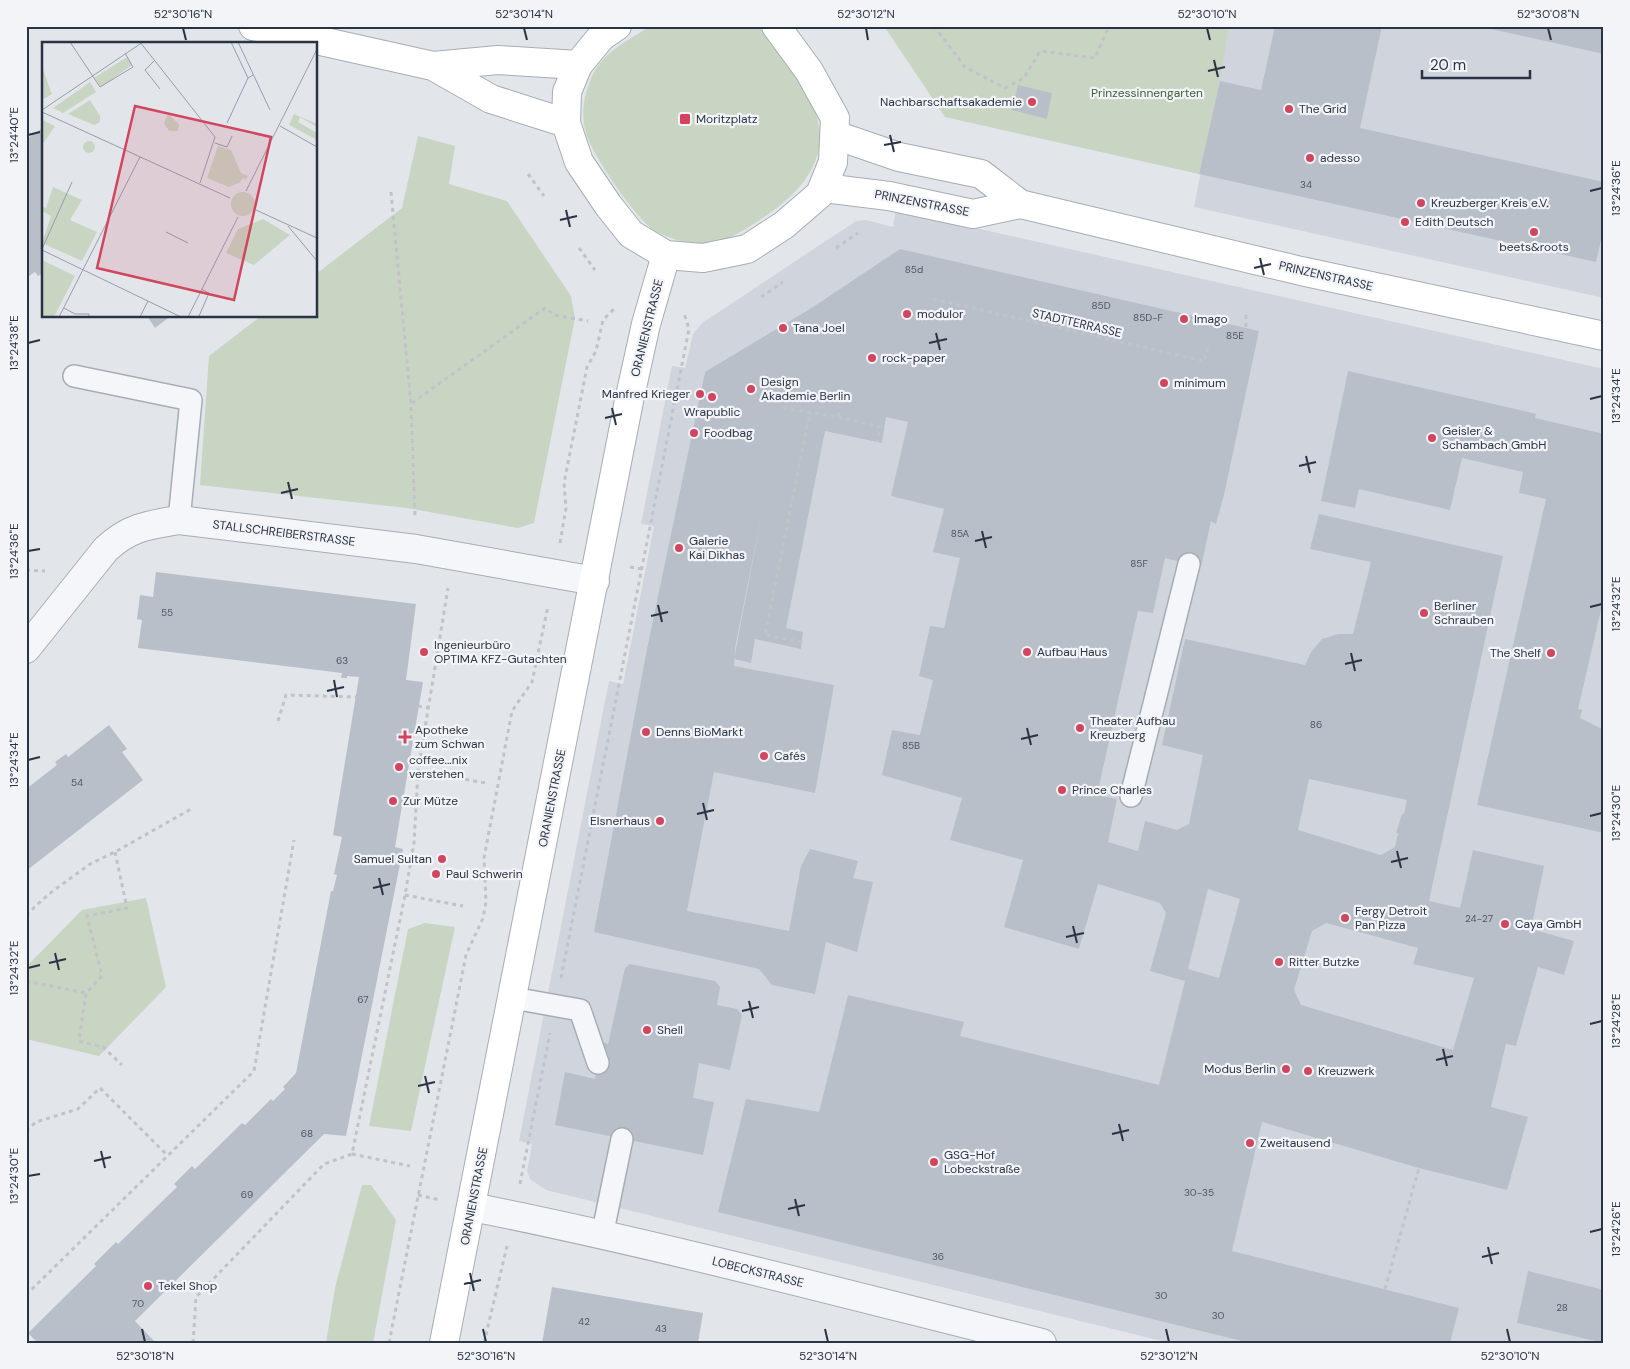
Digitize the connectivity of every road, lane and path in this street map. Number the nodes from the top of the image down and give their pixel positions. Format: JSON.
{"nodes":[{"id":1,"x":253,"y":26,"type":"edge"},
{"id":2,"x":617,"y":26,"type":"edge"},
{"id":3,"x":776,"y":26,"type":"edge"},
{"id":4,"x":934,"y":26,"type":"edge"},
{"id":5,"x":1109,"y":26,"type":"edge"},
{"id":6,"x":578,"y":64,"type":"junction"},
{"id":7,"x":433,"y":66,"type":"junction"},
{"id":8,"x":566,"y":123,"type":"junction"},
{"id":9,"x":835,"y":136,"type":"junction"},
{"id":10,"x":528,"y":174,"type":"dead end"},
{"id":11,"x":824,"y":188,"type":"junction"},
{"id":12,"x":391,"y":192,"type":"dead end"},
{"id":13,"x":544,"y":196,"type":"dead end"},
{"id":14,"x":1020,"y":204,"type":"junction"},
{"id":15,"x":858,"y":233,"type":"dead end"},
{"id":16,"x":579,"y":248,"type":"dead end"},
{"id":17,"x":836,"y":248,"type":"dead end"},
{"id":18,"x":666,"y":255,"type":"junction"},
{"id":19,"x":595,"y":270,"type":"dead end"},
{"id":20,"x":783,"y":282,"type":"dead end"},
{"id":21,"x":761,"y":297,"type":"dead end"},
{"id":22,"x":933,"y":299,"type":"dead end"},
{"id":23,"x":683,"y":311,"type":"dead end"},
{"id":24,"x":1246,"y":315,"type":"dead end"},
{"id":25,"x":588,"y":321,"type":"dead end"},
{"id":26,"x":1246,"y":329,"type":"dead end"},
{"id":27,"x":1604,"y":336,"type":"edge"},
{"id":28,"x":1208,"y":348,"type":"dead end"},
{"id":29,"x":596,"y":351,"type":"dead end"},
{"id":30,"x":74,"y":376,"type":"dead end"},
{"id":31,"x":411,"y":404,"type":"junction"},
{"id":32,"x":840,"y":407,"type":"dead end"},
{"id":33,"x":783,"y":408,"type":"dead end"},
{"id":34,"x":810,"y":412,"type":"junction"},
{"id":35,"x":838,"y":417,"type":"junction"},
{"id":36,"x":877,"y":442,"type":"dead end"},
{"id":37,"x":566,"y":508,"type":"dead end"},
{"id":38,"x":415,"y":517,"type":"dead end"},
{"id":39,"x":179,"y":520,"type":"junction"},
{"id":40,"x":1189,"y":564,"type":"dead end"},
{"id":41,"x":26,"y":570,"type":"edge"},
{"id":42,"x":46,"y":571,"type":"dead end"},
{"id":43,"x":595,"y":581,"type":"junction"},
{"id":44,"x":448,"y":586,"type":"dead end"},
{"id":45,"x":802,"y":642,"type":"dead end"},
{"id":46,"x":26,"y":649,"type":"edge"},
{"id":47,"x":536,"y":667,"type":"dead end"},
{"id":48,"x":356,"y":697,"type":"dead end"},
{"id":49,"x":418,"y":706,"type":"dead end"},
{"id":50,"x":429,"y":708,"type":"junction"},
{"id":51,"x":278,"y":721,"type":"dead end"},
{"id":52,"x":418,"y":771,"type":"junction"},
{"id":53,"x":486,"y":783,"type":"dead end"},
{"id":54,"x":1131,"y":796,"type":"dead end"},
{"id":55,"x":191,"y":809,"type":"dead end"},
{"id":56,"x":294,"y":840,"type":"dead end"},
{"id":57,"x":115,"y":852,"type":"junction"},
{"id":58,"x":405,"y":895,"type":"junction"},
{"id":59,"x":463,"y":906,"type":"dead end"},
{"id":60,"x":26,"y":915,"type":"edge"},
{"id":61,"x":26,"y":981,"type":"edge"},
{"id":62,"x":86,"y":993,"type":"junction"},
{"id":63,"x":513,"y":998,"type":"junction"},
{"id":64,"x":555,"y":1006,"type":"junction"},
{"id":65,"x":598,"y":1062,"type":"dead end"},
{"id":66,"x":122,"y":1065,"type":"dead end"},
{"id":67,"x":26,"y":1131,"type":"edge"},
{"id":68,"x":622,"y":1139,"type":"dead end"},
{"id":69,"x":528,"y":1143,"type":"dead end"},
{"id":70,"x":352,"y":1154,"type":"junction"},
{"id":71,"x":167,"y":1155,"type":"junction"},
{"id":72,"x":410,"y":1166,"type":"dead end"},
{"id":73,"x":1419,"y":1168,"type":"dead end"},
{"id":74,"x":472,"y":1207,"type":"junction"},
{"id":75,"x":602,"y":1236,"type":"junction"},
{"id":76,"x":499,"y":1288,"type":"dead end"},
{"id":77,"x":1385,"y":1289,"type":"dead end"},
{"id":78,"x":26,"y":1295,"type":"edge"},
{"id":79,"x":192,"y":1343,"type":"edge"},
{"id":80,"x":389,"y":1343,"type":"edge"},
{"id":81,"x":444,"y":1343,"type":"edge"},
{"id":82,"x":484,"y":1343,"type":"edge"},
{"id":83,"x":1042,"y":1343,"type":"edge"}],
"edges":[{"from":1,"to":7,"type":"main road"},
{"from":2,"to":6,"type":"main road"},
{"from":3,"to":9,"type":"main road"},
{"from":4,"to":5,"type":"path"},
{"from":6,"to":7,"type":"main road"},
{"from":6,"to":8,"type":"main road"},
{"from":7,"to":8,"type":"main road"},
{"from":8,"to":18,"type":"main road"},
{"from":9,"to":11,"type":"main road"},
{"from":9,"to":14,"type":"main road","name":"PRINZENSTRASSE"},
{"from":10,"to":13,"type":"path"},
{"from":11,"to":14,"type":"main road","name":"PRINZENSTRASSE"},
{"from":11,"to":18,"type":"main road"},
{"from":12,"to":31,"type":"path"},
{"from":14,"to":27,"type":"main road","name":"PRINZENSTRASSE"},
{"from":15,"to":17,"type":"path"},
{"from":16,"to":19,"type":"path"},
{"from":18,"to":43,"type":"main road","name":"ORANIENSTRASSE"},
{"from":20,"to":21,"type":"path"},
{"from":22,"to":28,"type":"path","name":"STADTTERRASSE"},
{"from":23,"to":64,"type":"path"},
{"from":24,"to":26,"type":"path"},
{"from":25,"to":31,"type":"path"},
{"from":29,"to":37,"type":"path"},
{"from":30,"to":39,"type":"lane"},
{"from":31,"to":38,"type":"path"},
{"from":32,"to":35,"type":"path"},
{"from":33,"to":34,"type":"path"},
{"from":34,"to":35,"type":"path"},
{"from":34,"to":45,"type":"path"},
{"from":35,"to":36,"type":"path"},
{"from":39,"to":43,"type":"street","name":"STALLSCHREIBERSTRASSE"},
{"from":39,"to":46,"type":"street","name":"STALLSCHREIBERSTRASSE"},
{"from":40,"to":54,"type":"lane"},
{"from":41,"to":42,"type":"path"},
{"from":43,"to":63,"type":"main road","name":"ORANIENSTRASSE"},
{"from":44,"to":50,"type":"path"},
{"from":47,"to":80,"type":"path"},
{"from":48,"to":51,"type":"path"},
{"from":49,"to":50,"type":"path"},
{"from":50,"to":52,"type":"path"},
{"from":52,"to":53,"type":"path"},
{"from":52,"to":58,"type":"path"},
{"from":55,"to":57,"type":"path"},
{"from":56,"to":71,"type":"path"},
{"from":57,"to":60,"type":"path"},
{"from":57,"to":62,"type":"path"},
{"from":58,"to":59,"type":"path"},
{"from":58,"to":70,"type":"path"},
{"from":61,"to":62,"type":"path"},
{"from":62,"to":66,"type":"path"},
{"from":63,"to":64,"type":"lane"},
{"from":63,"to":74,"type":"main road","name":"ORANIENSTRASSE"},
{"from":64,"to":65,"type":"lane"},
{"from":64,"to":69,"type":"path"},
{"from":67,"to":71,"type":"path"},
{"from":68,"to":75,"type":"lane"},
{"from":70,"to":72,"type":"path"},
{"from":70,"to":79,"type":"path"},
{"from":71,"to":78,"type":"path"},
{"from":73,"to":77,"type":"path"},
{"from":74,"to":75,"type":"street","name":"LOBECKSTRASSE"},
{"from":74,"to":81,"type":"main road","name":"ORANIENSTRASSE"},
{"from":75,"to":83,"type":"street","name":"LOBECKSTRASSE"},
{"from":76,"to":82,"type":"path"}]}
